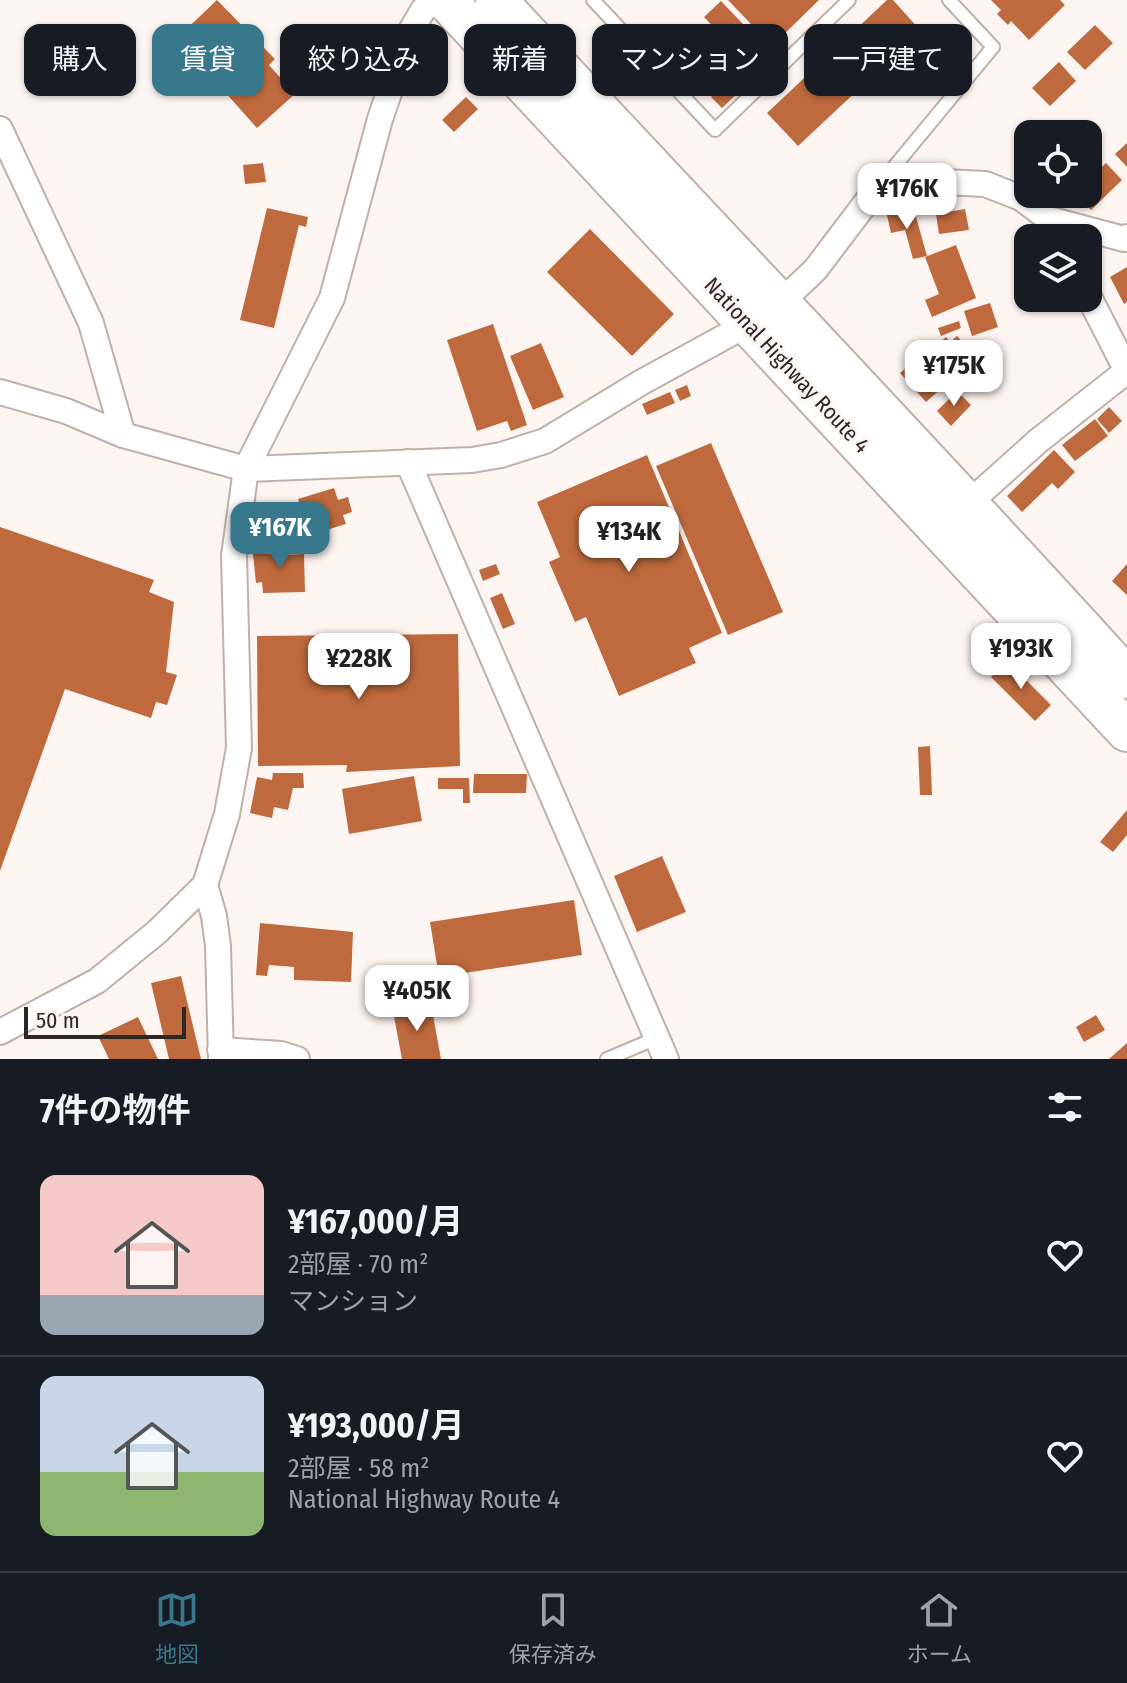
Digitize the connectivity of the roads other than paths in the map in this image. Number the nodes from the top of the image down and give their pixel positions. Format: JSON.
{"nodes":[{"id":1,"x":434,"y":0,"type":"edge"},
{"id":2,"x":446,"y":0,"type":"edge"},
{"id":3,"x":496,"y":0,"type":"edge"},
{"id":4,"x":593,"y":0,"type":"edge"},
{"id":5,"x":849,"y":0,"type":"edge"},
{"id":6,"x":949,"y":0,"type":"edge"},
{"id":7,"x":0,"y":129,"type":"edge"},
{"id":8,"x":884,"y":179,"type":"junction"},
{"id":9,"x":1049,"y":224,"type":"edge"},
{"id":10,"x":1102,"y":236,"type":"edge"},
{"id":11,"x":1127,"y":237,"type":"edge"},
{"id":12,"x":1097,"y":312,"type":"edge"},
{"id":13,"x":763,"y":314,"type":"junction"},
{"id":14,"x":0,"y":392,"type":"edge"},
{"id":15,"x":123,"y":435,"type":"junction"},
{"id":16,"x":408,"y":462,"type":"junction"},
{"id":17,"x":246,"y":469,"type":"junction"},
{"id":18,"x":969,"y":503,"type":"junction"},
{"id":19,"x":1127,"y":678,"type":"edge"},
{"id":20,"x":1127,"y":731,"type":"edge"},
{"id":21,"x":205,"y":885,"type":"junction"},
{"id":22,"x":0,"y":1032,"type":"edge"},
{"id":23,"x":661,"y":1048,"type":"edge"},
{"id":24,"x":221,"y":1054,"type":"edge"},
{"id":25,"x":297,"y":1059,"type":"edge"},
{"id":26,"x":607,"y":1059,"type":"edge"}],
"edges":[{"from":1,"to":17,"type":"street"},
{"from":2,"to":13,"type":"highway","name":"National Highway Route 4"},
{"from":3,"to":13,"type":"highway","name":"National Highway Route 4"},
{"from":4,"to":5,"type":"lane"},
{"from":6,"to":8,"type":"lane"},
{"from":7,"to":15,"type":"street"},
{"from":8,"to":9,"type":"street"},
{"from":8,"to":13,"type":"street"},
{"from":10,"to":11,"type":"street"},
{"from":12,"to":18,"type":"street"},
{"from":13,"to":16,"type":"street"},
{"from":13,"to":18,"type":"highway","name":"National Highway Route 4"},
{"from":13,"to":20,"type":"highway","name":"National Highway Route 4"},
{"from":14,"to":15,"type":"street"},
{"from":15,"to":17,"type":"street"},
{"from":16,"to":17,"type":"street"},
{"from":16,"to":23,"type":"street"},
{"from":17,"to":21,"type":"street"},
{"from":18,"to":19,"type":"highway","name":"National Highway Route 4"},
{"from":21,"to":22,"type":"street"},
{"from":21,"to":24,"type":"street"},
{"from":23,"to":26,"type":"lane"},
{"from":24,"to":25,"type":"street"}]}
